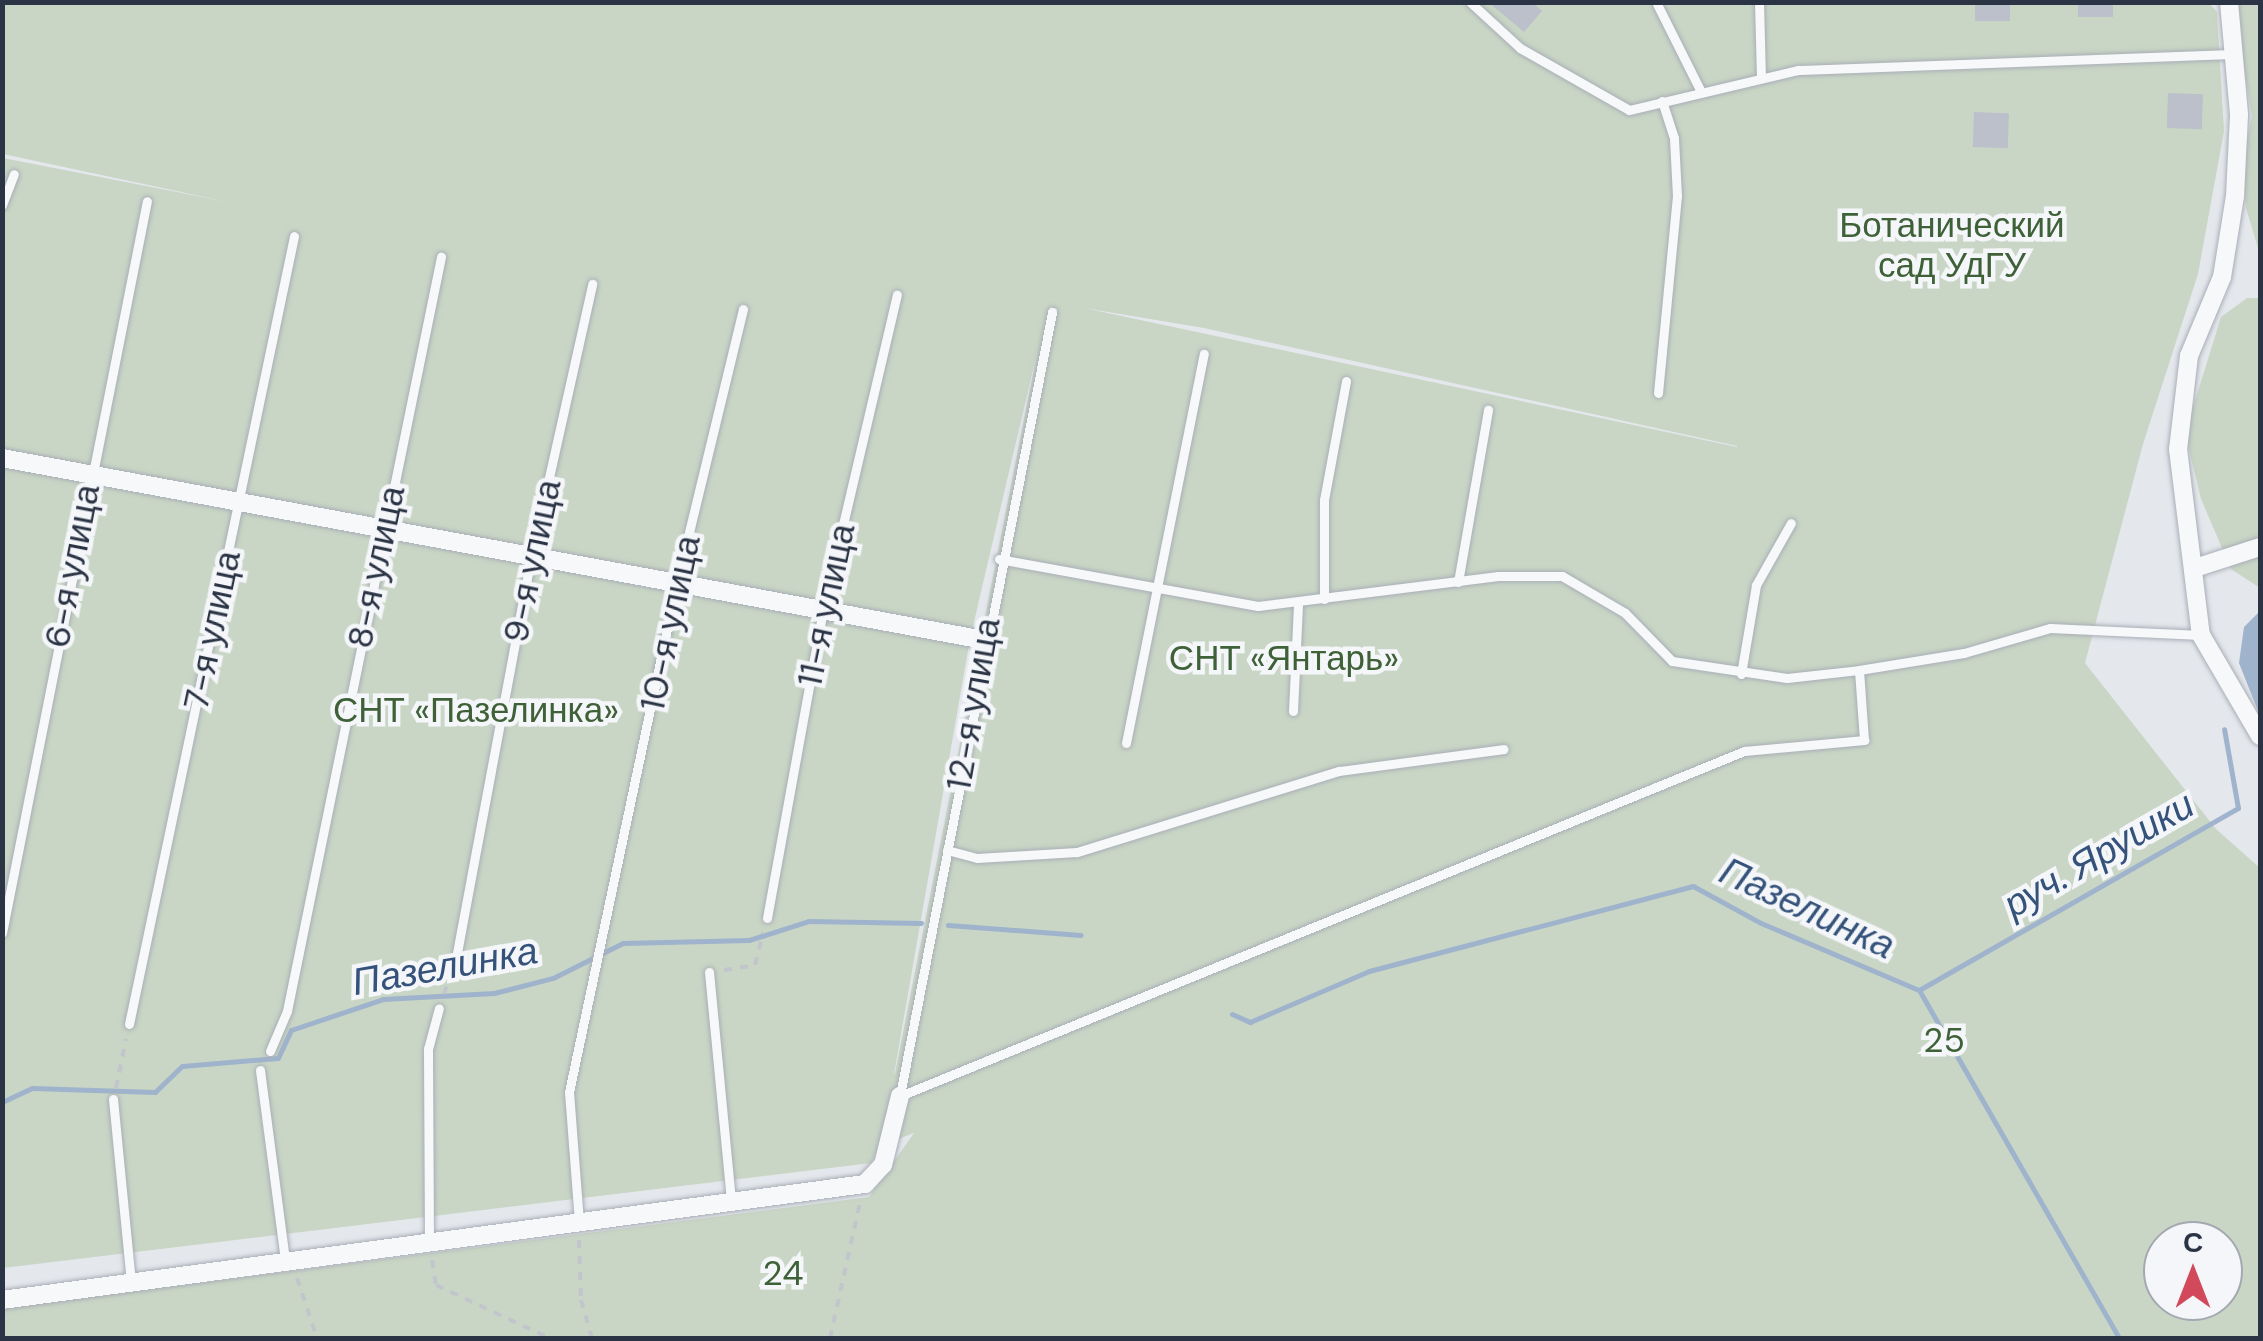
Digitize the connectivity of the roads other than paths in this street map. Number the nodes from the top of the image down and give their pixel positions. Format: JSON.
{"nodes":[{"id":1,"x":1470,"y":2,"type":"edge"},
{"id":2,"x":1759,"y":2,"type":"edge"},
{"id":3,"x":2230,"y":2,"type":"edge"},
{"id":4,"x":1657,"y":4,"type":"edge"},
{"id":5,"x":2236,"y":54,"type":"junction"},
{"id":6,"x":1761,"y":77,"type":"junction"},
{"id":7,"x":1700,"y":90,"type":"junction"},
{"id":8,"x":1662,"y":101,"type":"junction"},
{"id":9,"x":14,"y":174,"type":"dead end"},
{"id":10,"x":147,"y":201,"type":"dead end"},
{"id":11,"x":2,"y":204,"type":"edge"},
{"id":12,"x":294,"y":236,"type":"dead end"},
{"id":13,"x":442,"y":257,"type":"dead end"},
{"id":14,"x":592,"y":284,"type":"dead end"},
{"id":15,"x":897,"y":294,"type":"dead end"},
{"id":16,"x":743,"y":309,"type":"dead end"},
{"id":17,"x":1052,"y":312,"type":"dead end"},
{"id":18,"x":1204,"y":354,"type":"dead end"},
{"id":19,"x":1346,"y":381,"type":"dead end"},
{"id":20,"x":1658,"y":393,"type":"dead end"},
{"id":21,"x":1488,"y":410,"type":"dead end"},
{"id":22,"x":2,"y":458,"type":"edge"},
{"id":23,"x":90,"y":473,"type":"junction"},
{"id":24,"x":238,"y":502,"type":"junction"},
{"id":25,"x":1791,"y":523,"type":"dead end"},
{"id":26,"x":384,"y":530,"type":"junction"},
{"id":27,"x":2260,"y":547,"type":"edge"},
{"id":28,"x":530,"y":558,"type":"junction"},
{"id":29,"x":1000,"y":559,"type":"junction"},
{"id":30,"x":2198,"y":567,"type":"junction"},
{"id":31,"x":1458,"y":582,"type":"junction"},
{"id":32,"x":676,"y":586,"type":"junction"},
{"id":33,"x":1155,"y":586,"type":"junction"},
{"id":34,"x":1324,"y":599,"type":"junction"},
{"id":35,"x":1298,"y":603,"type":"junction"},
{"id":36,"x":822,"y":614,"type":"junction"},
{"id":37,"x":2201,"y":636,"type":"junction"},
{"id":38,"x":984,"y":640,"type":"junction"},
{"id":39,"x":1859,"y":670,"type":"junction"},
{"id":40,"x":1741,"y":674,"type":"junction"},
{"id":41,"x":1293,"y":711,"type":"dead end"},
{"id":42,"x":2260,"y":736,"type":"edge"},
{"id":43,"x":1126,"y":743,"type":"dead end"},
{"id":44,"x":1504,"y":749,"type":"dead end"},
{"id":45,"x":947,"y":850,"type":"junction"},
{"id":46,"x":767,"y":918,"type":"dead end"},
{"id":47,"x":2,"y":933,"type":"edge"},
{"id":48,"x":456,"y":958,"type":"dead end"},
{"id":49,"x":709,"y":972,"type":"road end"},
{"id":50,"x":439,"y":1008,"type":"dead end"},
{"id":51,"x":130,"y":1024,"type":"road end"},
{"id":52,"x":270,"y":1051,"type":"dead end"},
{"id":53,"x":260,"y":1070,"type":"dead end"},
{"id":54,"x":900,"y":1096,"type":"junction"},
{"id":55,"x":113,"y":1099,"type":"road end"},
{"id":56,"x":730,"y":1202,"type":"junction"},
{"id":57,"x":579,"y":1222,"type":"junction"},
{"id":58,"x":428,"y":1242,"type":"junction"},
{"id":59,"x":286,"y":1262,"type":"junction"},
{"id":60,"x":132,"y":1283,"type":"junction"},
{"id":61,"x":2,"y":1300,"type":"edge"}],
"edges":[{"from":1,"to":8,"type":"lane"},
{"from":2,"to":6,"type":"lane"},
{"from":3,"to":5,"type":"street"},
{"from":4,"to":7,"type":"lane"},
{"from":5,"to":6,"type":"lane"},
{"from":5,"to":30,"type":"street"},
{"from":6,"to":7,"type":"lane"},
{"from":7,"to":8,"type":"lane"},
{"from":8,"to":20,"type":"lane"},
{"from":9,"to":11,"type":"lane"},
{"from":10,"to":23,"type":"lane","name":"6-я улица"},
{"from":12,"to":24,"type":"lane","name":"7-я улица"},
{"from":13,"to":26,"type":"lane","name":"8-я улица"},
{"from":14,"to":28,"type":"lane","name":"9-я улица"},
{"from":15,"to":36,"type":"lane","name":"11-я улица"},
{"from":16,"to":32,"type":"lane","name":"10-я улица"},
{"from":17,"to":29,"type":"lane","name":"12-я улица"},
{"from":18,"to":33,"type":"lane"},
{"from":19,"to":34,"type":"lane"},
{"from":21,"to":31,"type":"lane"},
{"from":22,"to":23,"type":"street"},
{"from":23,"to":24,"type":"street"},
{"from":23,"to":47,"type":"lane","name":"6-я улица"},
{"from":24,"to":26,"type":"street"},
{"from":24,"to":51,"type":"lane","name":"7-я улица"},
{"from":25,"to":40,"type":"lane"},
{"from":26,"to":28,"type":"street"},
{"from":26,"to":52,"type":"lane","name":"8-я улица"},
{"from":27,"to":30,"type":"street"},
{"from":28,"to":32,"type":"street"},
{"from":28,"to":48,"type":"lane","name":"9-я улица"},
{"from":29,"to":33,"type":"lane"},
{"from":29,"to":38,"type":"lane","name":"12-я улица"},
{"from":30,"to":37,"type":"street"},
{"from":31,"to":34,"type":"lane"},
{"from":31,"to":40,"type":"lane"},
{"from":32,"to":36,"type":"street"},
{"from":32,"to":57,"type":"lane","name":"10-я улица"},
{"from":33,"to":35,"type":"lane"},
{"from":33,"to":43,"type":"lane"},
{"from":34,"to":35,"type":"lane"},
{"from":35,"to":41,"type":"lane"},
{"from":36,"to":38,"type":"street"},
{"from":36,"to":46,"type":"lane","name":"11-я улица"},
{"from":37,"to":39,"type":"lane"},
{"from":37,"to":42,"type":"street"},
{"from":38,"to":45,"type":"lane","name":"12-я улица"},
{"from":39,"to":40,"type":"lane"},
{"from":39,"to":54,"type":"lane"},
{"from":44,"to":45,"type":"lane"},
{"from":45,"to":54,"type":"lane","name":"12-я улица"},
{"from":49,"to":56,"type":"lane"},
{"from":50,"to":58,"type":"lane"},
{"from":53,"to":59,"type":"lane"},
{"from":54,"to":56,"type":"street"},
{"from":55,"to":60,"type":"lane"},
{"from":56,"to":57,"type":"street"},
{"from":57,"to":58,"type":"street"},
{"from":58,"to":59,"type":"street"},
{"from":59,"to":60,"type":"street"},
{"from":60,"to":61,"type":"street"}]}
